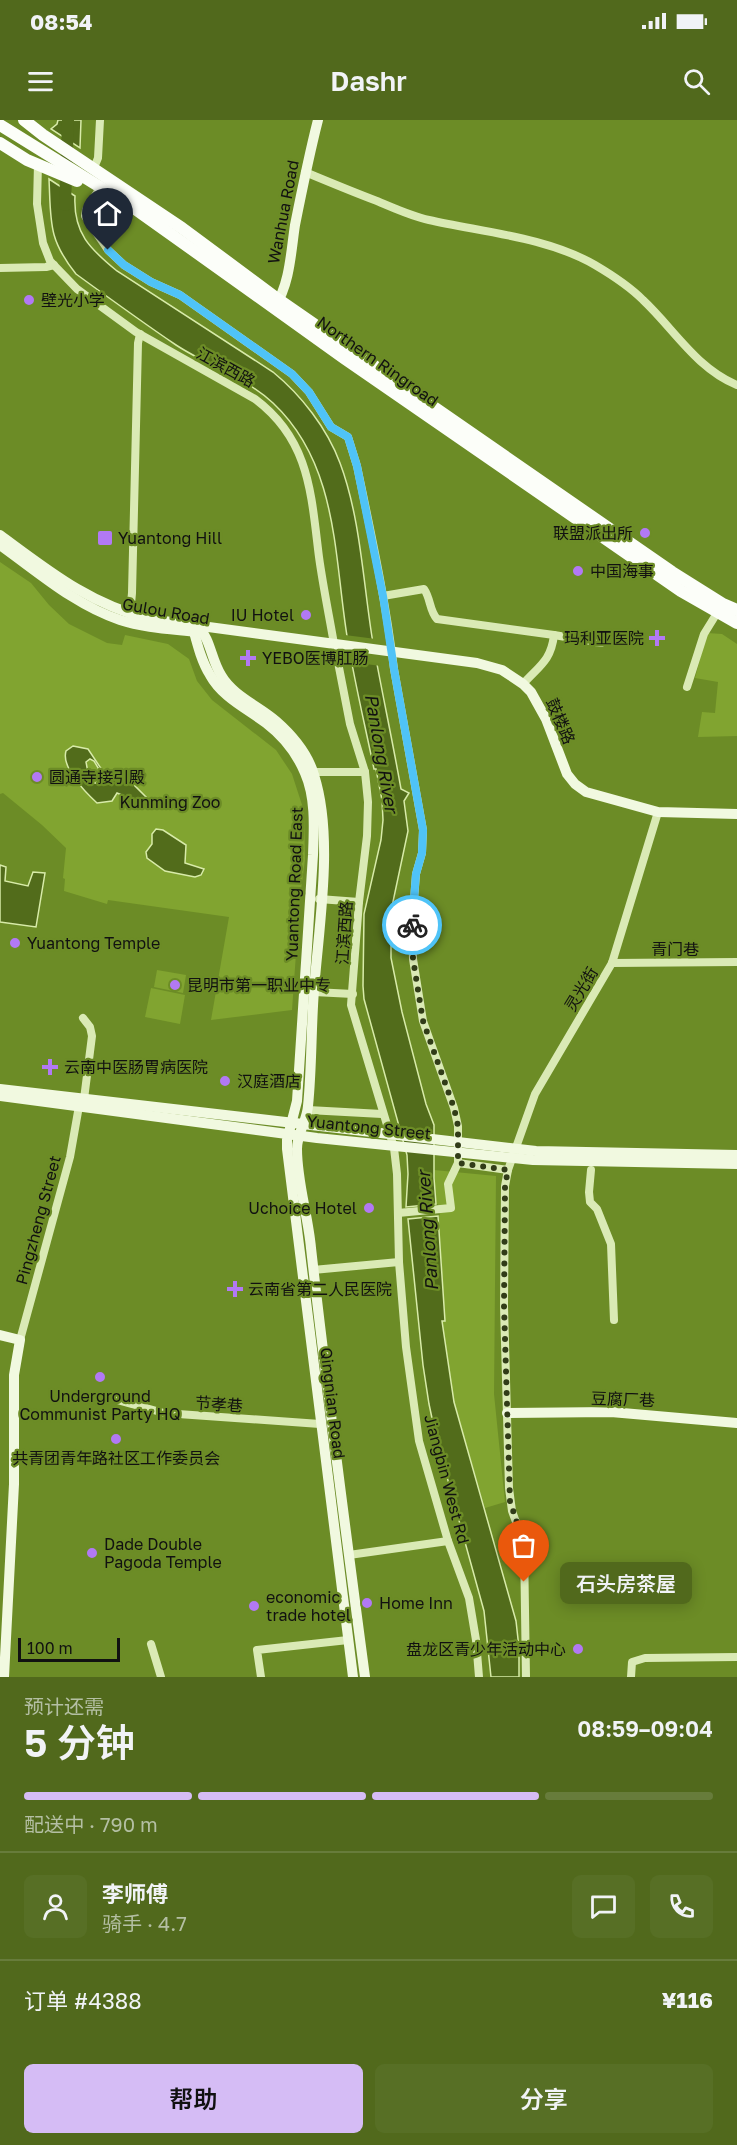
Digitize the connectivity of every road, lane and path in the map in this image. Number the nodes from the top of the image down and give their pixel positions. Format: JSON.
{"nodes":[{"id":1,"x":17,"y":120,"type":"edge"},
{"id":2,"x":26,"y":120,"type":"edge"},
{"id":3,"x":100,"y":120,"type":"edge"},
{"id":4,"x":318,"y":120,"type":"edge"},
{"id":5,"x":0,"y":125,"type":"edge"},
{"id":6,"x":0,"y":135,"type":"edge"},
{"id":7,"x":43,"y":135,"type":"junction"},
{"id":8,"x":0,"y":143,"type":"edge"},
{"id":9,"x":60,"y":163,"type":"junction"},
{"id":10,"x":43,"y":166,"type":"junction"},
{"id":11,"x":305,"y":172,"type":"junction"},
{"id":12,"x":85,"y":176,"type":"junction"},
{"id":13,"x":98,"y":186,"type":"junction"},
{"id":14,"x":54,"y":265,"type":"junction"},
{"id":15,"x":0,"y":268,"type":"edge"},
{"id":16,"x":276,"y":304,"type":"junction"},
{"id":17,"x":140,"y":334,"type":"junction"},
{"id":18,"x":737,"y":385,"type":"edge"},
{"id":19,"x":0,"y":535,"type":"edge"},
{"id":20,"x":0,"y":545,"type":"edge"},
{"id":21,"x":383,"y":596,"type":"junction"},
{"id":22,"x":737,"y":610,"type":"edge"},
{"id":23,"x":717,"y":613,"type":"junction"},
{"id":24,"x":130,"y":614,"type":"junction"},
{"id":25,"x":737,"y":623,"type":"edge"},
{"id":26,"x":199,"y":630,"type":"junction"},
{"id":27,"x":555,"y":636,"type":"junction"},
{"id":28,"x":601,"y":643,"type":"dead end"},
{"id":29,"x":335,"y":648,"type":"junction"},
{"id":30,"x":348,"y":649,"type":"joint"},
{"id":31,"x":388,"y":654,"type":"junction"},
{"id":32,"x":523,"y":684,"type":"junction"},
{"id":33,"x":687,"y":687,"type":"dead end"},
{"id":34,"x":314,"y":772,"type":"junction"},
{"id":35,"x":365,"y":772,"type":"junction"},
{"id":36,"x":737,"y":814,"type":"edge"},
{"id":37,"x":658,"y":815,"type":"junction"},
{"id":38,"x":737,"y":819,"type":"edge"},
{"id":39,"x":316,"y":899,"type":"junction"},
{"id":40,"x":359,"y":902,"type":"junction"},
{"id":41,"x":737,"y":962,"type":"edge"},
{"id":42,"x":612,"y":963,"type":"junction"},
{"id":43,"x":314,"y":992,"type":"junction"},
{"id":44,"x":353,"y":994,"type":"junction"},
{"id":45,"x":83,"y":1018,"type":"dead end"},
{"id":46,"x":0,"y":1089,"type":"edge"},
{"id":47,"x":0,"y":1096,"type":"edge"},
{"id":48,"x":81,"y":1103,"type":"junction"},
{"id":49,"x":308,"y":1110,"type":"junction"},
{"id":50,"x":382,"y":1114,"type":"junction"},
{"id":51,"x":295,"y":1129,"type":"junction"},
{"id":52,"x":737,"y":1155,"type":"edge"},
{"id":53,"x":711,"y":1159,"type":"junction"},
{"id":54,"x":458,"y":1163,"type":"junction"},
{"id":55,"x":737,"y":1164,"type":"edge"},
{"id":56,"x":508,"y":1170,"type":"junction"},
{"id":57,"x":591,"y":1170,"type":"dead end"},
{"id":58,"x":401,"y":1213,"type":"junction"},
{"id":59,"x":399,"y":1262,"type":"junction"},
{"id":60,"x":313,"y":1270,"type":"junction"},
{"id":61,"x":614,"y":1320,"type":"dead end"},
{"id":62,"x":0,"y":1335,"type":"edge"},
{"id":63,"x":20,"y":1340,"type":"junction"},
{"id":64,"x":117,"y":1400,"type":"dead end"},
{"id":65,"x":507,"y":1413,"type":"junction"},
{"id":66,"x":737,"y":1422,"type":"edge"},
{"id":67,"x":320,"y":1424,"type":"junction"},
{"id":68,"x":447,"y":1541,"type":"junction"},
{"id":69,"x":349,"y":1555,"type":"junction"},
{"id":70,"x":348,"y":1640,"type":"junction"},
{"id":71,"x":151,"y":1644,"type":"dead end"},
{"id":72,"x":737,"y":1657,"type":"edge"},
{"id":73,"x":4,"y":1677,"type":"edge"},
{"id":74,"x":161,"y":1677,"type":"edge"},
{"id":75,"x":261,"y":1677,"type":"edge"},
{"id":76,"x":352,"y":1677,"type":"edge"},
{"id":77,"x":365,"y":1677,"type":"edge"},
{"id":78,"x":479,"y":1677,"type":"edge"},
{"id":79,"x":526,"y":1677,"type":"edge"},
{"id":80,"x":631,"y":1677,"type":"edge"}],
"edges":[{"from":1,"to":7,"type":"main road"},
{"from":2,"to":7,"type":"main road"},
{"from":3,"to":12,"type":"street"},
{"from":4,"to":11,"type":"main road","name":"Wanhua Road"},
{"from":5,"to":9,"type":"main road","name":"Northern Ringroad"},
{"from":6,"to":9,"type":"main road"},
{"from":7,"to":12,"type":"main road"},
{"from":8,"to":10,"type":"main road"},
{"from":9,"to":12,"type":"main road","name":"Northern Ringroad"},
{"from":10,"to":12,"type":"main road"},
{"from":10,"to":14,"type":"street","name":"江滨西路"},
{"from":11,"to":16,"type":"main road","name":"Wanhua Road"},
{"from":11,"to":18,"type":"street"},
{"from":12,"to":13,"type":"main road","name":"Northern Ringroad"},
{"from":12,"to":16,"type":"main road","name":"Northern Ringroad"},
{"from":13,"to":16,"type":"main road","name":"Northern Ringroad"},
{"from":13,"to":21,"type":"street"},
{"from":14,"to":15,"type":"street"},
{"from":14,"to":17,"type":"street","name":"江滨西路"},
{"from":16,"to":22,"type":"main road","name":"Northern Ringroad"},
{"from":16,"to":23,"type":"main road","name":"Northern Ringroad"},
{"from":17,"to":24,"type":"street"},
{"from":17,"to":29,"type":"street","name":"江滨西路"},
{"from":19,"to":24,"type":"main road","name":"Gulou Road"},
{"from":20,"to":26,"type":"main road","name":"Gulou Road"},
{"from":21,"to":27,"type":"street"},
{"from":21,"to":31,"type":"street"},
{"from":23,"to":25,"type":"main road","name":"Northern Ringroad"},
{"from":23,"to":33,"type":"street"},
{"from":24,"to":26,"type":"main road","name":"Gulou Road"},
{"from":26,"to":29,"type":"main road","name":"Gulou Road"},
{"from":26,"to":34,"type":"main road","name":"Yuantong Road East"},
{"from":26,"to":39,"type":"main road","name":"Yuantong Road East"},
{"from":27,"to":28,"type":"street"},
{"from":27,"to":32,"type":"street"},
{"from":29,"to":30,"type":"main road","name":"Gulou Road"},
{"from":29,"to":35,"type":"street","name":"江滨西路"},
{"from":30,"to":31,"type":"main road","name":"鼓楼路"},
{"from":31,"to":32,"type":"main road","name":"鼓楼路"},
{"from":31,"to":37,"type":"main road","name":"鼓楼路"},
{"from":31,"to":54,"type":"street"},
{"from":32,"to":37,"type":"main road","name":"鼓楼路"},
{"from":34,"to":35,"type":"street"},
{"from":34,"to":39,"type":"main road","name":"Yuantong Road East"},
{"from":35,"to":40,"type":"street","name":"江滨西路"},
{"from":36,"to":37,"type":"main road","name":"鼓楼路"},
{"from":37,"to":38,"type":"main road","name":"鼓楼路"},
{"from":37,"to":42,"type":"street","name":"灵光街"},
{"from":39,"to":40,"type":"street"},
{"from":39,"to":43,"type":"main road","name":"Yuantong Road East"},
{"from":39,"to":51,"type":"main road","name":"Yuantong Road East"},
{"from":40,"to":44,"type":"street","name":"江滨西路"},
{"from":41,"to":42,"type":"street","name":"青门巷"},
{"from":42,"to":56,"type":"street","name":"灵光街"},
{"from":43,"to":44,"type":"street"},
{"from":43,"to":49,"type":"main road","name":"Yuantong Road East"},
{"from":44,"to":50,"type":"street","name":"江滨西路"},
{"from":45,"to":48,"type":"street","name":"Pingzheng Street"},
{"from":46,"to":48,"type":"main road","name":"Yuantong Street"},
{"from":47,"to":48,"type":"main road","name":"Yuantong Street"},
{"from":48,"to":51,"type":"main road","name":"Yuantong Street"},
{"from":48,"to":63,"type":"street","name":"Pingzheng Street"},
{"from":49,"to":50,"type":"street"},
{"from":49,"to":51,"type":"main road","name":"Yuantong Road East"},
{"from":50,"to":58,"type":"street","name":"江滨西路"},
{"from":51,"to":53,"type":"main road","name":"Yuantong Street"},
{"from":51,"to":60,"type":"main road","name":"Qingnian Road"},
{"from":51,"to":67,"type":"main road","name":"Qingnian Road"},
{"from":52,"to":53,"type":"main road","name":"Yuantong Street"},
{"from":53,"to":55,"type":"main road","name":"Yuantong Street"},
{"from":54,"to":56,"type":"street"},
{"from":54,"to":58,"type":"street"},
{"from":56,"to":65,"type":"street","name":"灵光街"},
{"from":57,"to":61,"type":"street"},
{"from":58,"to":59,"type":"street","name":"Jiangbin West Rd"},
{"from":59,"to":60,"type":"street"},
{"from":59,"to":68,"type":"street","name":"Jiangbin West Rd"},
{"from":60,"to":69,"type":"main road","name":"Qingnian Road"},
{"from":62,"to":63,"type":"main road"},
{"from":63,"to":73,"type":"main road"},
{"from":64,"to":67,"type":"street","name":"节孝巷"},
{"from":65,"to":66,"type":"main road","name":"豆腐厂巷"},
{"from":65,"to":79,"type":"street","name":"灵光街"},
{"from":67,"to":70,"type":"main road","name":"Qingnian Road"},
{"from":68,"to":69,"type":"street"},
{"from":68,"to":78,"type":"street","name":"Jiangbin West Rd"},
{"from":69,"to":77,"type":"main road","name":"Qingnian Road"},
{"from":70,"to":75,"type":"street"},
{"from":70,"to":76,"type":"main road","name":"Qingnian Road"},
{"from":71,"to":74,"type":"street"},
{"from":72,"to":80,"type":"street"}]}
